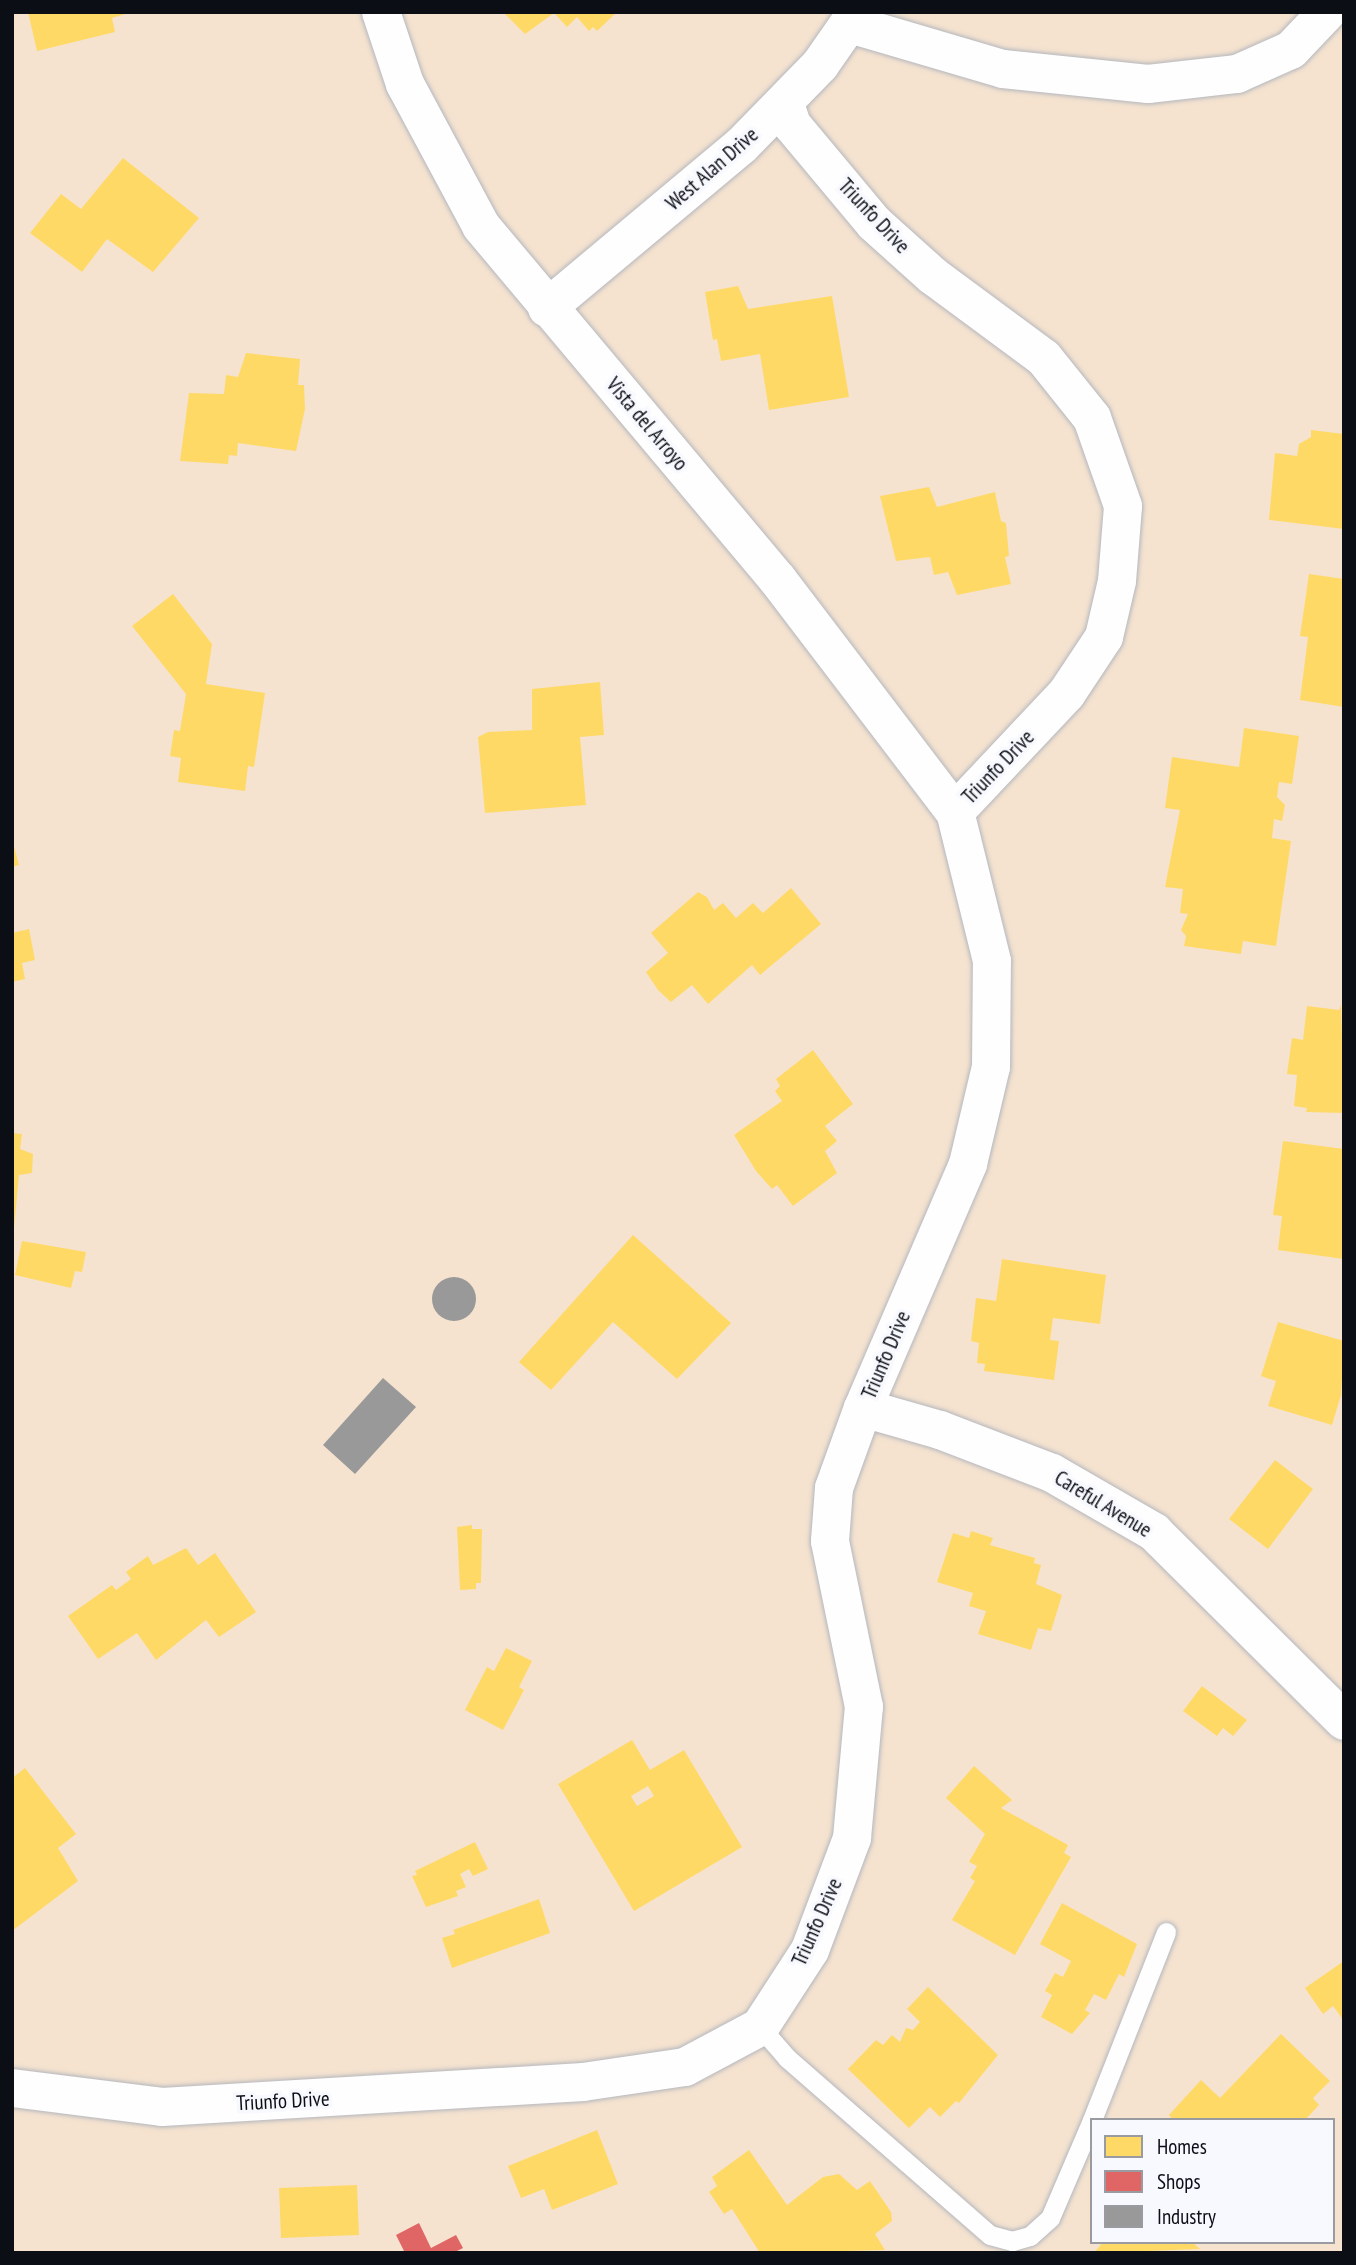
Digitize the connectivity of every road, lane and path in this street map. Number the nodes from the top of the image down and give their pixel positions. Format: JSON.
{"nodes":[{"id":1,"x":381,"y":12,"type":"edge"},
{"id":2,"x":1327,"y":12,"type":"edge"},
{"id":3,"x":854,"y":18,"type":"edge"},
{"id":4,"x":785,"y":103,"type":"junction"},
{"id":5,"x":547,"y":308,"type":"junction"},
{"id":6,"x":955,"y":812,"type":"junction"},
{"id":7,"x":863,"y":1408,"type":"junction"},
{"id":8,"x":1338,"y":1701,"type":"edge"},
{"id":9,"x":1166,"y":1932,"type":"dead end"},
{"id":10,"x":760,"y":2027,"type":"junction"},
{"id":11,"x":12,"y":2088,"type":"edge"},
{"id":12,"x":1093,"y":2118,"type":"edge"},
{"id":13,"x":1090,"y":2125,"type":"edge"}],
"edges":[{"from":1,"to":5,"type":"street","name":"Vista del Arroyo"},
{"from":2,"to":3,"type":"street"},
{"from":3,"to":4,"type":"street","name":"West Alan Drive"},
{"from":4,"to":5,"type":"street","name":"West Alan Drive"},
{"from":4,"to":6,"type":"street","name":"Triunfo Drive"},
{"from":5,"to":6,"type":"street","name":"Vista del Arroyo"},
{"from":6,"to":7,"type":"street","name":"Triunfo Drive"},
{"from":7,"to":8,"type":"street","name":"Careful Avenue"},
{"from":7,"to":10,"type":"street","name":"Triunfo Drive"},
{"from":9,"to":12,"type":"lane"},
{"from":10,"to":11,"type":"street","name":"Triunfo Drive"},
{"from":10,"to":13,"type":"lane"}]}
